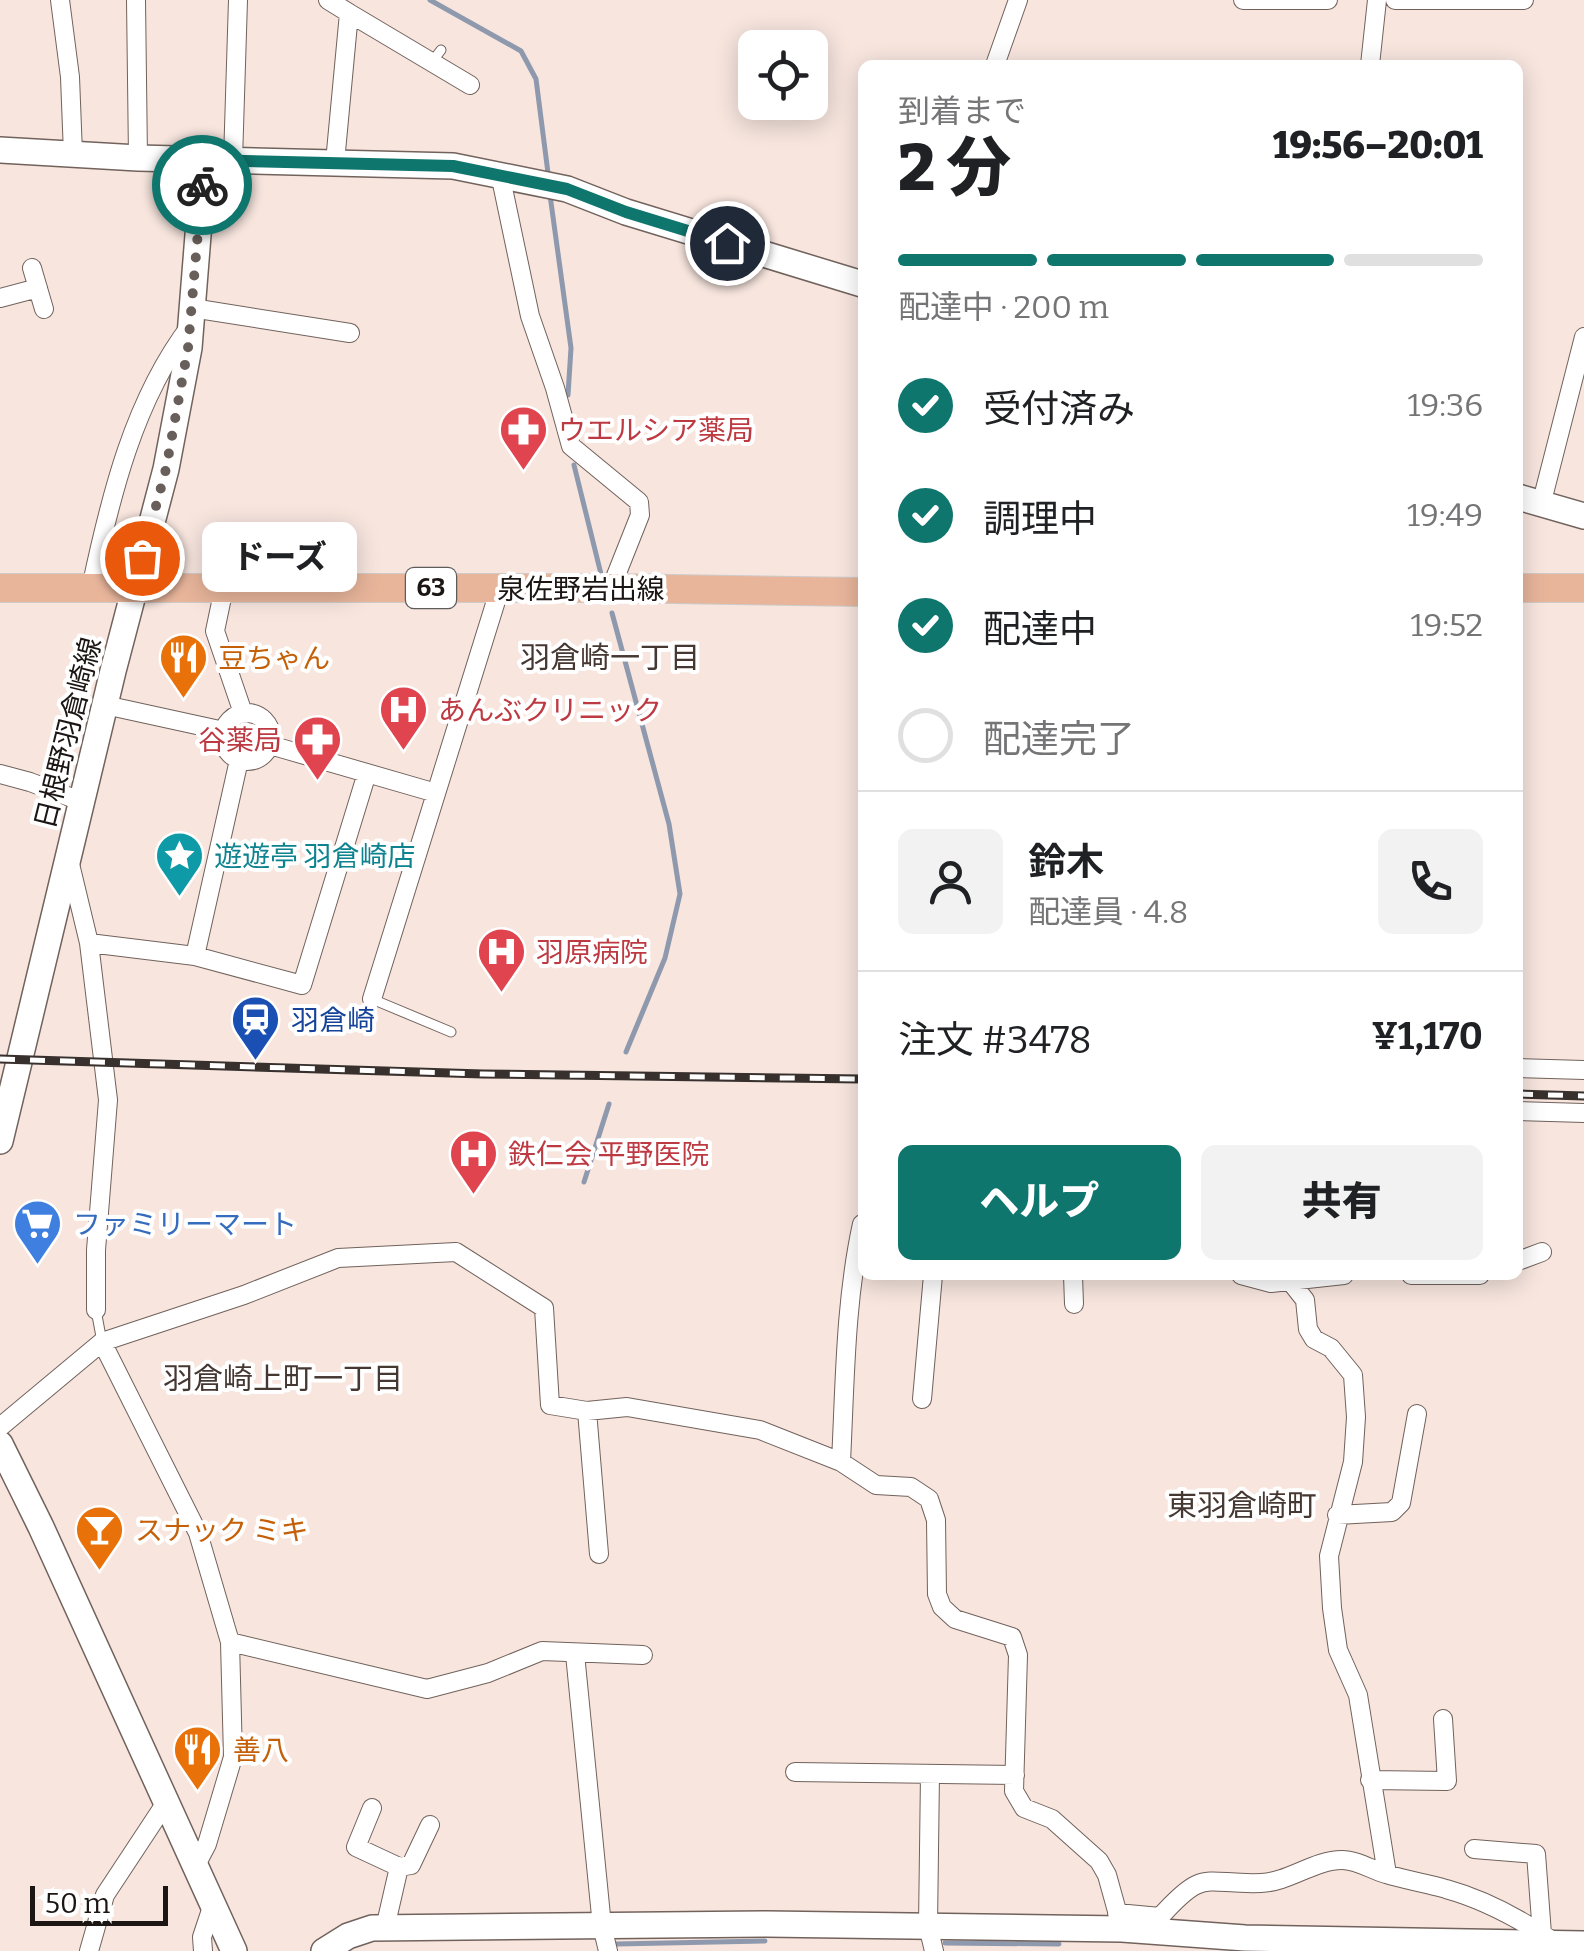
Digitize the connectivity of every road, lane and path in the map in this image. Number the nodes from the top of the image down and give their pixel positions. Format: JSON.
{"nodes":[{"id":1,"x":60,"y":0,"type":"edge"},
{"id":2,"x":136,"y":0,"type":"edge"},
{"id":3,"x":238,"y":0,"type":"edge"},
{"id":4,"x":328,"y":0,"type":"edge"},
{"id":5,"x":1018,"y":0,"type":"edge"},
{"id":6,"x":1242,"y":0,"type":"edge"},
{"id":7,"x":1328,"y":0,"type":"edge"},
{"id":8,"x":1376,"y":0,"type":"edge"},
{"id":9,"x":1395,"y":0,"type":"edge"},
{"id":10,"x":1524,"y":0,"type":"edge"},
{"id":11,"x":349,"y":13,"type":"junction"},
{"id":12,"x":997,"y":60,"type":"edge"},
{"id":13,"x":1370,"y":60,"type":"edge"},
{"id":14,"x":470,"y":85,"type":"dead end"},
{"id":15,"x":0,"y":150,"type":"edge"},
{"id":16,"x":73,"y":154,"type":"junction"},
{"id":17,"x":138,"y":158,"type":"junction"},
{"id":18,"x":204,"y":160,"type":"junction"},
{"id":19,"x":233,"y":160,"type":"junction"},
{"id":20,"x":335,"y":162,"type":"junction"},
{"id":21,"x":500,"y":174,"type":"junction"},
{"id":22,"x":32,"y":268,"type":"dead end"},
{"id":23,"x":858,"y":283,"type":"edge"},
{"id":24,"x":38,"y":288,"type":"junction"},
{"id":25,"x":0,"y":298,"type":"edge"},
{"id":26,"x":44,"y":309,"type":"dead end"},
{"id":27,"x":192,"y":317,"type":"junction"},
{"id":28,"x":350,"y":333,"type":"dead end"},
{"id":29,"x":1584,"y":337,"type":"edge"},
{"id":30,"x":1529,"y":501,"type":"edge"},
{"id":31,"x":1584,"y":516,"type":"edge"},
{"id":32,"x":0,"y":588,"type":"edge"},
{"id":33,"x":91,"y":588,"type":"junction"},
{"id":34,"x":135,"y":588,"type":"junction"},
{"id":35,"x":224,"y":588,"type":"junction"},
{"id":36,"x":500,"y":588,"type":"junction"},
{"id":37,"x":611,"y":588,"type":"junction"},
{"id":38,"x":1523,"y":588,"type":"edge"},
{"id":39,"x":1584,"y":588,"type":"edge"},
{"id":40,"x":858,"y":592,"type":"edge"},
{"id":41,"x":105,"y":705,"type":"junction"},
{"id":42,"x":243,"y":714,"type":"junction"},
{"id":43,"x":224,"y":731,"type":"junction"},
{"id":44,"x":270,"y":745,"type":"junction"},
{"id":45,"x":238,"y":760,"type":"junction"},
{"id":46,"x":367,"y":773,"type":"junction"},
{"id":47,"x":0,"y":774,"type":"edge"},
{"id":48,"x":436,"y":793,"type":"junction"},
{"id":49,"x":83,"y":802,"type":"junction"},
{"id":50,"x":68,"y":858,"type":"junction"},
{"id":51,"x":89,"y":943,"type":"junction"},
{"id":52,"x":194,"y":956,"type":"junction"},
{"id":53,"x":372,"y":999,"type":"joint"},
{"id":54,"x":451,"y":1032,"type":"dead end"},
{"id":55,"x":1523,"y":1068,"type":"edge"},
{"id":56,"x":1584,"y":1070,"type":"edge"},
{"id":57,"x":1523,"y":1112,"type":"edge"},
{"id":58,"x":1584,"y":1113,"type":"edge"},
{"id":59,"x":0,"y":1141,"type":"edge"},
{"id":60,"x":858,"y":1243,"type":"edge"},
{"id":61,"x":1542,"y":1252,"type":"dead end"},
{"id":62,"x":1523,"y":1259,"type":"edge"},
{"id":63,"x":933,"y":1280,"type":"edge"},
{"id":64,"x":1073,"y":1280,"type":"edge"},
{"id":65,"x":1284,"y":1280,"type":"edge"},
{"id":66,"x":1074,"y":1304,"type":"dead end"},
{"id":67,"x":96,"y":1310,"type":"joint"},
{"id":68,"x":102,"y":1342,"type":"junction"},
{"id":69,"x":922,"y":1400,"type":"dead end"},
{"id":70,"x":586,"y":1412,"type":"junction"},
{"id":71,"x":1417,"y":1414,"type":"dead end"},
{"id":72,"x":0,"y":1427,"type":"edge"},
{"id":73,"x":0,"y":1444,"type":"edge"},
{"id":74,"x":841,"y":1462,"type":"junction"},
{"id":75,"x":1338,"y":1515,"type":"junction"},
{"id":76,"x":600,"y":1554,"type":"dead end"},
{"id":77,"x":230,"y":1642,"type":"junction"},
{"id":78,"x":575,"y":1654,"type":"junction"},
{"id":79,"x":643,"y":1656,"type":"dead end"},
{"id":80,"x":1443,"y":1719,"type":"dead end"},
{"id":81,"x":795,"y":1772,"type":"dead end"},
{"id":82,"x":930,"y":1774,"type":"junction"},
{"id":83,"x":1015,"y":1775,"type":"junction"},
{"id":84,"x":1370,"y":1780,"type":"junction"},
{"id":85,"x":167,"y":1801,"type":"junction"},
{"id":86,"x":372,"y":1808,"type":"dead end"},
{"id":87,"x":430,"y":1825,"type":"dead end"},
{"id":88,"x":1474,"y":1849,"type":"dead end"},
{"id":89,"x":196,"y":1866,"type":"junction"},
{"id":90,"x":399,"y":1867,"type":"junction"},
{"id":91,"x":1386,"y":1874,"type":"junction"},
{"id":92,"x":213,"y":1904,"type":"junction"},
{"id":93,"x":1120,"y":1921,"type":"junction"},
{"id":94,"x":385,"y":1928,"type":"junction"},
{"id":95,"x":605,"y":1939,"type":"edge"},
{"id":96,"x":931,"y":1939,"type":"edge"},
{"id":97,"x":1550,"y":1939,"type":"junction"},
{"id":98,"x":1246,"y":1944,"type":"edge"},
{"id":99,"x":1584,"y":1944,"type":"edge"},
{"id":100,"x":89,"y":1951,"type":"edge"},
{"id":101,"x":203,"y":1951,"type":"edge"},
{"id":102,"x":234,"y":1951,"type":"edge"},
{"id":103,"x":324,"y":1951,"type":"edge"}],
"edges":[{"from":1,"to":16,"type":"street"},
{"from":2,"to":17,"type":"street"},
{"from":3,"to":19,"type":"street"},
{"from":4,"to":11,"type":"street"},
{"from":5,"to":12,"type":"street"},
{"from":6,"to":7,"type":"street"},
{"from":8,"to":13,"type":"street"},
{"from":9,"to":10,"type":"street"},
{"from":11,"to":14,"type":"street"},
{"from":11,"to":20,"type":"street"},
{"from":15,"to":16,"type":"main road"},
{"from":16,"to":17,"type":"main road"},
{"from":17,"to":18,"type":"main road"},
{"from":18,"to":19,"type":"main road"},
{"from":18,"to":27,"type":"main road","name":"日根野羽倉崎線"},
{"from":19,"to":20,"type":"main road"},
{"from":20,"to":21,"type":"main road"},
{"from":21,"to":23,"type":"main road"},
{"from":21,"to":37,"type":"street"},
{"from":22,"to":24,"type":"street"},
{"from":24,"to":25,"type":"street"},
{"from":24,"to":26,"type":"street"},
{"from":27,"to":28,"type":"street"},
{"from":27,"to":33,"type":"street"},
{"from":27,"to":34,"type":"main road","name":"日根野羽倉崎線"},
{"from":29,"to":30,"type":"street"},
{"from":30,"to":31,"type":"main road"},
{"from":32,"to":33,"type":"main road","name":"泉佐野岩出線","number":"63"},
{"from":33,"to":34,"type":"main road","name":"泉佐野岩出線","number":"63"},
{"from":34,"to":35,"type":"main road","name":"泉佐野岩出線","number":"63"},
{"from":34,"to":41,"type":"main road","name":"日根野羽倉崎線"},
{"from":35,"to":36,"type":"main road","name":"泉佐野岩出線","number":"63"},
{"from":35,"to":42,"type":"street"},
{"from":36,"to":37,"type":"main road","name":"泉佐野岩出線","number":"63"},
{"from":36,"to":48,"type":"street"},
{"from":37,"to":40,"type":"main road","name":"泉佐野岩出線","number":"63"},
{"from":38,"to":39,"type":"main road"},
{"from":41,"to":43,"type":"street"},
{"from":41,"to":49,"type":"main road","name":"日根野羽倉崎線"},
{"from":42,"to":43,"type":"street"},
{"from":42,"to":44,"type":"street"},
{"from":43,"to":45,"type":"street"},
{"from":44,"to":45,"type":"street"},
{"from":44,"to":46,"type":"street"},
{"from":45,"to":52,"type":"street"},
{"from":46,"to":48,"type":"street"},
{"from":46,"to":52,"type":"street"},
{"from":47,"to":49,"type":"street"},
{"from":48,"to":53,"type":"street"},
{"from":49,"to":50,"type":"main road","name":"日根野羽倉崎線"},
{"from":50,"to":51,"type":"street"},
{"from":50,"to":59,"type":"main road","name":"日根野羽倉崎線"},
{"from":51,"to":52,"type":"street"},
{"from":51,"to":67,"type":"street"},
{"from":53,"to":54,"type":"lane"},
{"from":55,"to":56,"type":"street"},
{"from":57,"to":58,"type":"street"},
{"from":60,"to":74,"type":"street"},
{"from":61,"to":62,"type":"street"},
{"from":63,"to":69,"type":"street"},
{"from":64,"to":66,"type":"street"},
{"from":65,"to":75,"type":"street"},
{"from":67,"to":68,"type":"lane"},
{"from":68,"to":70,"type":"street"},
{"from":68,"to":72,"type":"street"},
{"from":68,"to":77,"type":"street"},
{"from":70,"to":74,"type":"street"},
{"from":70,"to":76,"type":"street"},
{"from":71,"to":75,"type":"street"},
{"from":73,"to":85,"type":"main road"},
{"from":74,"to":83,"type":"street"},
{"from":75,"to":84,"type":"street"},
{"from":77,"to":78,"type":"street"},
{"from":77,"to":89,"type":"street"},
{"from":78,"to":79,"type":"street"},
{"from":78,"to":95,"type":"street"},
{"from":80,"to":84,"type":"street"},
{"from":81,"to":82,"type":"street"},
{"from":82,"to":83,"type":"street"},
{"from":82,"to":96,"type":"street"},
{"from":83,"to":93,"type":"street"},
{"from":84,"to":91,"type":"street"},
{"from":85,"to":89,"type":"main road"},
{"from":85,"to":100,"type":"street"},
{"from":86,"to":90,"type":"street"},
{"from":87,"to":90,"type":"street"},
{"from":88,"to":97,"type":"street"},
{"from":89,"to":92,"type":"main road"},
{"from":90,"to":94,"type":"street"},
{"from":91,"to":93,"type":"street"},
{"from":91,"to":97,"type":"street"},
{"from":92,"to":101,"type":"street"},
{"from":92,"to":102,"type":"main road"},
{"from":93,"to":96,"type":"main road"},
{"from":93,"to":98,"type":"main road"},
{"from":94,"to":95,"type":"main road"},
{"from":94,"to":103,"type":"main road"},
{"from":95,"to":96,"type":"main road"},
{"from":97,"to":98,"type":"main road"},
{"from":97,"to":99,"type":"main road"}]}
